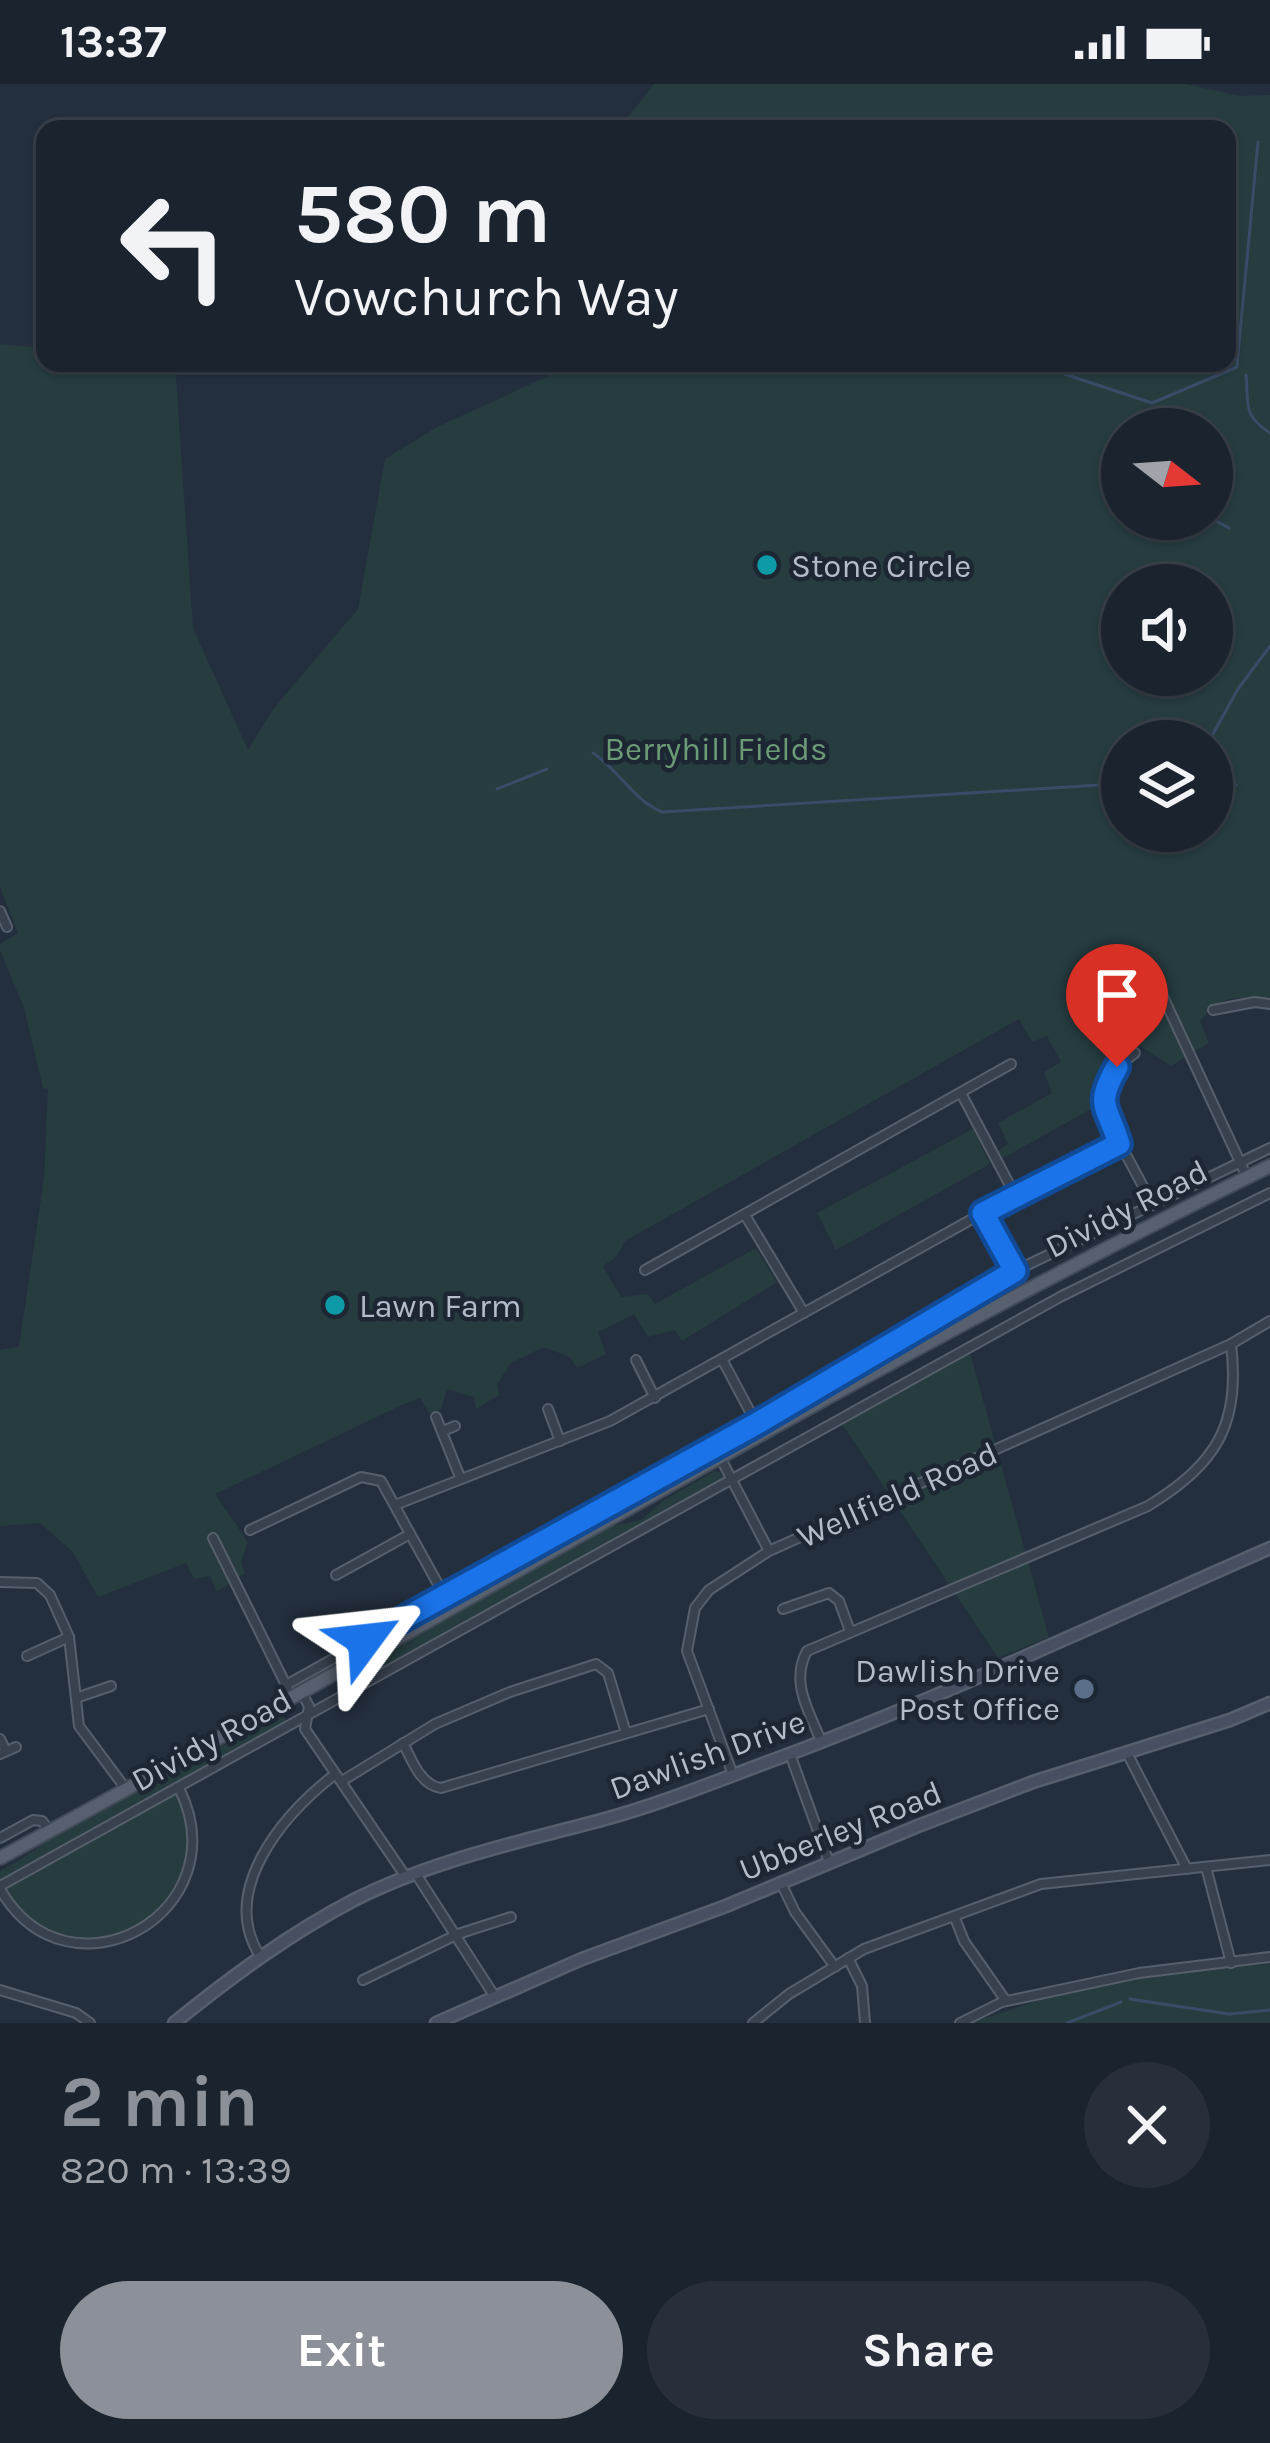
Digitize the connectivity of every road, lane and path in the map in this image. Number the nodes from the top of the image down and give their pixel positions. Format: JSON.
{"nodes":[{"id":1,"x":0,"y":910,"type":"edge"},
{"id":2,"x":7,"y":927,"type":"dead end"},
{"id":3,"x":1152,"y":973,"type":"dead end"},
{"id":4,"x":1270,"y":1004,"type":"edge"},
{"id":5,"x":1213,"y":1010,"type":"dead end"},
{"id":6,"x":1135,"y":1053,"type":"dead end"},
{"id":7,"x":1011,"y":1064,"type":"dead end"},
{"id":8,"x":962,"y":1094,"type":"junction"},
{"id":9,"x":1119,"y":1144,"type":"junction"},
{"id":10,"x":1270,"y":1148,"type":"edge"},
{"id":11,"x":1240,"y":1162,"type":"junction"},
{"id":12,"x":1270,"y":1166,"type":"edge"},
{"id":13,"x":1247,"y":1178,"type":"junction"},
{"id":14,"x":1270,"y":1193,"type":"edge"},
{"id":15,"x":1015,"y":1195,"type":"junction"},
{"id":16,"x":1153,"y":1204,"type":"junction"},
{"id":17,"x":983,"y":1213,"type":"junction"},
{"id":18,"x":745,"y":1215,"type":"junction"},
{"id":19,"x":645,"y":1270,"type":"dead end"},
{"id":20,"x":1015,"y":1271,"type":"junction"},
{"id":21,"x":804,"y":1312,"type":"junction"},
{"id":22,"x":1270,"y":1322,"type":"edge"},
{"id":23,"x":1231,"y":1344,"type":"junction"},
{"id":24,"x":636,"y":1360,"type":"dead end"},
{"id":25,"x":722,"y":1361,"type":"junction"},
{"id":26,"x":655,"y":1398,"type":"junction"},
{"id":27,"x":548,"y":1409,"type":"dead end"},
{"id":28,"x":436,"y":1418,"type":"dead end"},
{"id":29,"x":756,"y":1424,"type":"junction"},
{"id":30,"x":455,"y":1426,"type":"dead end"},
{"id":31,"x":442,"y":1431,"type":"junction"},
{"id":32,"x":560,"y":1441,"type":"junction"},
{"id":33,"x":721,"y":1459,"type":"junction"},
{"id":34,"x":460,"y":1477,"type":"junction"},
{"id":35,"x":733,"y":1481,"type":"junction"},
{"id":36,"x":395,"y":1505,"type":"junction"},
{"id":37,"x":250,"y":1530,"type":"dead end"},
{"id":38,"x":410,"y":1534,"type":"junction"},
{"id":39,"x":213,"y":1538,"type":"dead end"},
{"id":40,"x":1270,"y":1548,"type":"edge"},
{"id":41,"x":769,"y":1552,"type":"junction"},
{"id":42,"x":336,"y":1575,"type":"dead end"},
{"id":43,"x":0,"y":1582,"type":"edge"},
{"id":44,"x":444,"y":1595,"type":"junction"},
{"id":45,"x":783,"y":1609,"type":"dead end"},
{"id":46,"x":850,"y":1631,"type":"junction"},
{"id":47,"x":34,"y":1636,"type":"dead end"},
{"id":48,"x":68,"y":1637,"type":"junction"},
{"id":49,"x":41,"y":1650,"type":"junction"},
{"id":50,"x":28,"y":1656,"type":"dead end"},
{"id":51,"x":111,"y":1686,"type":"dead end"},
{"id":52,"x":293,"y":1692,"type":"junction"},
{"id":53,"x":76,"y":1698,"type":"junction"},
{"id":54,"x":1270,"y":1703,"type":"edge"},
{"id":55,"x":709,"y":1709,"type":"junction"},
{"id":56,"x":307,"y":1716,"type":"junction"},
{"id":57,"x":626,"y":1733,"type":"junction"},
{"id":58,"x":0,"y":1739,"type":"edge"},
{"id":59,"x":821,"y":1742,"type":"junction"},
{"id":60,"x":403,"y":1743,"type":"junction"},
{"id":61,"x":1126,"y":1750,"type":"junction"},
{"id":62,"x":7,"y":1751,"type":"edge"},
{"id":63,"x":790,"y":1754,"type":"junction"},
{"id":64,"x":733,"y":1775,"type":"junction"},
{"id":65,"x":338,"y":1778,"type":"junction"},
{"id":66,"x":179,"y":1788,"type":"junction"},
{"id":67,"x":126,"y":1789,"type":"junction"},
{"id":68,"x":50,"y":1831,"type":"junction"},
{"id":69,"x":0,"y":1838,"type":"edge"},
{"id":70,"x":0,"y":1858,"type":"edge"},
{"id":71,"x":1270,"y":1860,"type":"edge"},
{"id":72,"x":829,"y":1862,"type":"junction"},
{"id":73,"x":1206,"y":1867,"type":"junction"},
{"id":74,"x":1186,"y":1869,"type":"junction"},
{"id":75,"x":411,"y":1876,"type":"junction"},
{"id":76,"x":781,"y":1882,"type":"junction"},
{"id":77,"x":0,"y":1887,"type":"edge"},
{"id":78,"x":511,"y":1917,"type":"dead end"},
{"id":79,"x":955,"y":1918,"type":"junction"},
{"id":80,"x":458,"y":1934,"type":"junction"},
{"id":81,"x":260,"y":1956,"type":"junction"},
{"id":82,"x":1270,"y":1957,"type":"edge"},
{"id":83,"x":848,"y":1958,"type":"junction"},
{"id":84,"x":1231,"y":1963,"type":"junction"},
{"id":85,"x":835,"y":1967,"type":"junction"},
{"id":86,"x":363,"y":1981,"type":"dead end"},
{"id":87,"x":0,"y":1990,"type":"edge"},
{"id":88,"x":495,"y":1997,"type":"junction"},
{"id":89,"x":1006,"y":2001,"type":"junction"},
{"id":90,"x":62,"y":2008,"type":"junction"},
{"id":91,"x":444,"y":2021,"type":"edge"},
{"id":92,"x":59,"y":2023,"type":"edge"},
{"id":93,"x":90,"y":2023,"type":"edge"},
{"id":94,"x":174,"y":2023,"type":"edge"},
{"id":95,"x":753,"y":2023,"type":"edge"},
{"id":96,"x":866,"y":2023,"type":"edge"},
{"id":97,"x":960,"y":2023,"type":"edge"}],
"edges":[{"from":1,"to":2,"type":"street"},
{"from":3,"to":11,"type":"street"},
{"from":4,"to":5,"type":"street"},
{"from":6,"to":9,"type":"street"},
{"from":7,"to":8,"type":"street"},
{"from":8,"to":15,"type":"street"},
{"from":8,"to":18,"type":"street"},
{"from":9,"to":15,"type":"street"},
{"from":9,"to":16,"type":"street"},
{"from":10,"to":11,"type":"street","name":"Dividy Road"},
{"from":11,"to":13,"type":"street"},
{"from":11,"to":16,"type":"street","name":"Dividy Road"},
{"from":12,"to":13,"type":"main road","name":"Dividy Road"},
{"from":13,"to":33,"type":"main road","name":"Dividy Road"},
{"from":14,"to":35,"type":"street","name":"Dividy Road"},
{"from":15,"to":17,"type":"street"},
{"from":16,"to":20,"type":"street","name":"Dividy Road"},
{"from":17,"to":20,"type":"street"},
{"from":17,"to":21,"type":"street"},
{"from":18,"to":19,"type":"street"},
{"from":18,"to":21,"type":"street"},
{"from":20,"to":29,"type":"street","name":"Dividy Road"},
{"from":21,"to":25,"type":"street"},
{"from":22,"to":23,"type":"street","name":"Wellfield Road"},
{"from":23,"to":41,"type":"street","name":"Wellfield Road"},
{"from":23,"to":46,"type":"street"},
{"from":24,"to":26,"type":"street"},
{"from":25,"to":26,"type":"street"},
{"from":25,"to":29,"type":"street"},
{"from":26,"to":32,"type":"street"},
{"from":27,"to":32,"type":"street"},
{"from":28,"to":31,"type":"street"},
{"from":29,"to":44,"type":"street","name":"Dividy Road"},
{"from":30,"to":31,"type":"street"},
{"from":31,"to":34,"type":"street"},
{"from":32,"to":34,"type":"street"},
{"from":33,"to":35,"type":"street"},
{"from":33,"to":52,"type":"main road","name":"Dividy Road"},
{"from":34,"to":36,"type":"street"},
{"from":35,"to":41,"type":"street"},
{"from":35,"to":56,"type":"street","name":"Dividy Road"},
{"from":36,"to":37,"type":"street"},
{"from":36,"to":38,"type":"street"},
{"from":38,"to":42,"type":"street"},
{"from":38,"to":44,"type":"street"},
{"from":39,"to":52,"type":"street"},
{"from":40,"to":59,"type":"street","name":"Dawlish Drive"},
{"from":41,"to":55,"type":"street","name":"Wellfield Road"},
{"from":43,"to":48,"type":"street"},
{"from":44,"to":52,"type":"street","name":"Dividy Road"},
{"from":45,"to":46,"type":"street"},
{"from":46,"to":59,"type":"street"},
{"from":47,"to":49,"type":"street"},
{"from":48,"to":49,"type":"street"},
{"from":48,"to":53,"type":"street"},
{"from":49,"to":50,"type":"street"},
{"from":51,"to":53,"type":"street"},
{"from":52,"to":56,"type":"street"},
{"from":52,"to":67,"type":"main road","name":"Dividy Road"},
{"from":53,"to":67,"type":"street"},
{"from":54,"to":61,"type":"street","name":"Ubberley Road"},
{"from":55,"to":57,"type":"street"},
{"from":55,"to":64,"type":"street","name":"Wellfield Road"},
{"from":56,"to":65,"type":"street"},
{"from":56,"to":66,"type":"street","name":"Dividy Road"},
{"from":57,"to":60,"type":"street"},
{"from":57,"to":60,"type":"street"},
{"from":58,"to":62,"type":"street"},
{"from":59,"to":63,"type":"street","name":"Dawlish Drive"},
{"from":60,"to":65,"type":"street"},
{"from":61,"to":72,"type":"street","name":"Ubberley Road"},
{"from":61,"to":74,"type":"street"},
{"from":63,"to":64,"type":"street","name":"Dawlish Drive"},
{"from":63,"to":72,"type":"street"},
{"from":64,"to":75,"type":"street","name":"Dawlish Drive"},
{"from":65,"to":75,"type":"street"},
{"from":65,"to":81,"type":"street"},
{"from":66,"to":77,"type":"street","name":"Dividy Road"},
{"from":66,"to":77,"type":"street"},
{"from":67,"to":68,"type":"main road","name":"Dividy Road"},
{"from":68,"to":69,"type":"street"},
{"from":68,"to":70,"type":"main road","name":"Dividy Road"},
{"from":71,"to":73,"type":"street"},
{"from":72,"to":76,"type":"street","name":"Ubberley Road"},
{"from":73,"to":74,"type":"street"},
{"from":73,"to":84,"type":"street"},
{"from":74,"to":79,"type":"street"},
{"from":75,"to":80,"type":"street"},
{"from":75,"to":81,"type":"street","name":"Dawlish Drive"},
{"from":76,"to":85,"type":"street"},
{"from":76,"to":88,"type":"street","name":"Ubberley Road"},
{"from":78,"to":80,"type":"street"},
{"from":79,"to":83,"type":"street"},
{"from":79,"to":89,"type":"street"},
{"from":80,"to":86,"type":"street"},
{"from":80,"to":88,"type":"street"},
{"from":81,"to":94,"type":"street","name":"Dawlish Drive"},
{"from":82,"to":84,"type":"street"},
{"from":83,"to":85,"type":"street"},
{"from":83,"to":96,"type":"street"},
{"from":84,"to":89,"type":"street"},
{"from":85,"to":95,"type":"street"},
{"from":87,"to":90,"type":"street"},
{"from":88,"to":91,"type":"street","name":"Ubberley Road"},
{"from":89,"to":97,"type":"street"},
{"from":90,"to":92,"type":"street"},
{"from":90,"to":93,"type":"street"}]}
